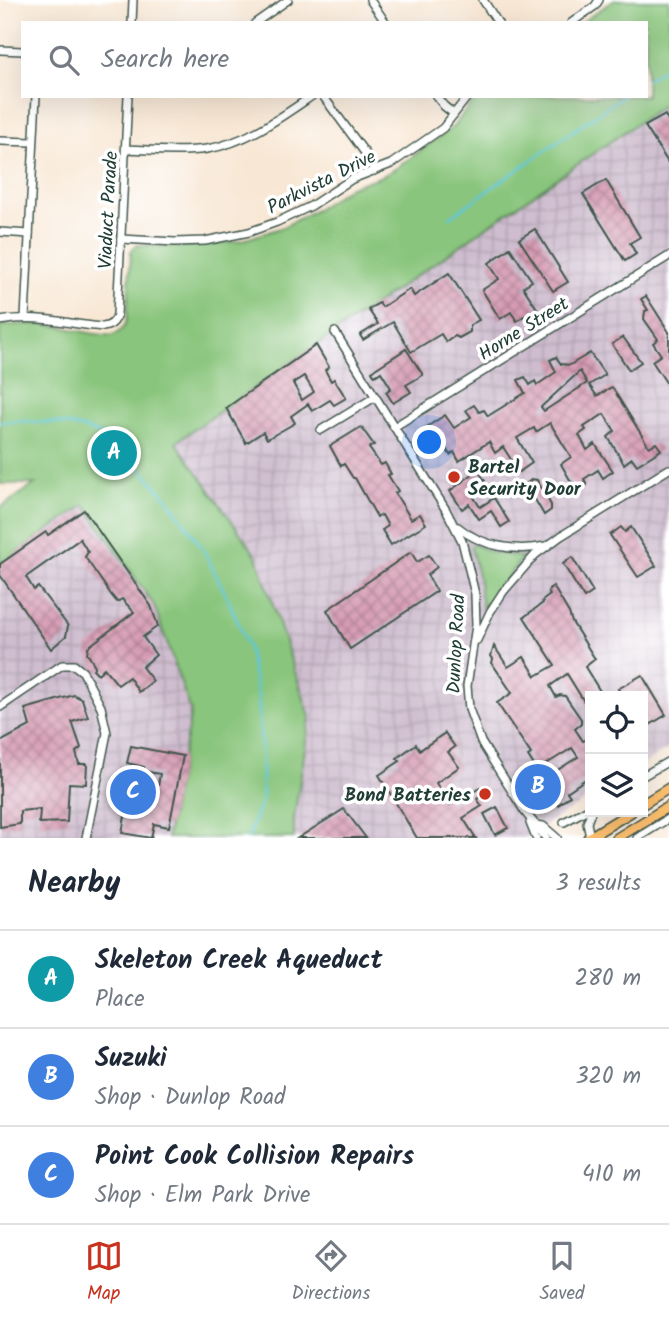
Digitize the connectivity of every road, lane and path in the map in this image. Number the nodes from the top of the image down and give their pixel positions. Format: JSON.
{"nodes":[{"id":1,"x":133,"y":0,"type":"edge"},
{"id":2,"x":288,"y":0,"type":"edge"},
{"id":3,"x":370,"y":0,"type":"edge"},
{"id":4,"x":483,"y":0,"type":"edge"},
{"id":5,"x":599,"y":0,"type":"edge"},
{"id":6,"x":267,"y":15,"type":"junction"},
{"id":7,"x":132,"y":21,"type":"edge"},
{"id":8,"x":258,"y":21,"type":"edge"},
{"id":9,"x":271,"y":21,"type":"edge"},
{"id":10,"x":385,"y":21,"type":"edge"},
{"id":11,"x":497,"y":21,"type":"edge"},
{"id":12,"x":574,"y":21,"type":"edge"},
{"id":13,"x":0,"y":50,"type":"edge"},
{"id":14,"x":21,"y":51,"type":"edge"},
{"id":15,"x":36,"y":98,"type":"edge"},
{"id":16,"x":128,"y":98,"type":"edge"},
{"id":17,"x":309,"y":98,"type":"edge"},
{"id":18,"x":324,"y":98,"type":"edge"},
{"id":19,"x":438,"y":98,"type":"edge"},
{"id":20,"x":466,"y":98,"type":"edge"},
{"id":21,"x":454,"y":114,"type":"junction"},
{"id":22,"x":0,"y":141,"type":"edge"},
{"id":23,"x":33,"y":142,"type":"junction"},
{"id":24,"x":125,"y":149,"type":"junction"},
{"id":25,"x":374,"y":171,"type":"junction"},
{"id":26,"x":0,"y":232,"type":"edge"},
{"id":27,"x":29,"y":234,"type":"junction"},
{"id":28,"x":121,"y":239,"type":"junction"},
{"id":29,"x":669,"y":256,"type":"edge"},
{"id":30,"x":25,"y":318,"type":"junction"},
{"id":31,"x":0,"y":321,"type":"edge"},
{"id":32,"x":335,"y":332,"type":"dead end"},
{"id":33,"x":375,"y":397,"type":"junction"},
{"id":34,"x":394,"y":427,"type":"junction"},
{"id":35,"x":321,"y":430,"type":"dead end"},
{"id":36,"x":669,"y":469,"type":"edge"},
{"id":37,"x":455,"y":525,"type":"junction"},
{"id":38,"x":548,"y":545,"type":"junction"},
{"id":39,"x":472,"y":654,"type":"junction"},
{"id":40,"x":0,"y":707,"type":"edge"},
{"id":41,"x":669,"y":761,"type":"edge"},
{"id":42,"x":648,"y":773,"type":"edge"},
{"id":43,"x":669,"y":788,"type":"edge"},
{"id":44,"x":648,"y":801,"type":"edge"},
{"id":45,"x":669,"y":806,"type":"edge"},
{"id":46,"x":525,"y":812,"type":"junction"},
{"id":47,"x":585,"y":812,"type":"edge"},
{"id":48,"x":588,"y":817,"type":"edge"},
{"id":49,"x":623,"y":817,"type":"edge"},
{"id":50,"x":669,"y":818,"type":"edge"},
{"id":51,"x":564,"y":822,"type":"dead end"},
{"id":52,"x":535,"y":825,"type":"junction"},
{"id":53,"x":637,"y":825,"type":"junction"},
{"id":54,"x":658,"y":825,"type":"junction"},
{"id":55,"x":86,"y":838,"type":"edge"},
{"id":56,"x":536,"y":838,"type":"edge"},
{"id":57,"x":546,"y":838,"type":"edge"},
{"id":58,"x":557,"y":838,"type":"edge"},
{"id":59,"x":590,"y":838,"type":"edge"},
{"id":60,"x":617,"y":838,"type":"edge"},
{"id":61,"x":637,"y":838,"type":"edge"}],
"edges":[{"from":1,"to":7,"type":"street"},
{"from":2,"to":6,"type":"street"},
{"from":3,"to":10,"type":"street"},
{"from":4,"to":11,"type":"street"},
{"from":5,"to":12,"type":"street"},
{"from":6,"to":8,"type":"street"},
{"from":6,"to":9,"type":"street"},
{"from":13,"to":14,"type":"street"},
{"from":15,"to":23,"type":"street"},
{"from":16,"to":24,"type":"street","name":"Viaduct Parade"},
{"from":17,"to":24,"type":"street"},
{"from":18,"to":25,"type":"street"},
{"from":19,"to":21,"type":"street"},
{"from":20,"to":21,"type":"street","name":"Parkvista Drive"},
{"from":21,"to":25,"type":"street","name":"Parkvista Drive"},
{"from":22,"to":23,"type":"street"},
{"from":23,"to":27,"type":"street"},
{"from":24,"to":28,"type":"street","name":"Viaduct Parade"},
{"from":25,"to":28,"type":"street","name":"Parkvista Drive"},
{"from":26,"to":27,"type":"street"},
{"from":27,"to":30,"type":"street"},
{"from":28,"to":30,"type":"street","name":"Viaduct Parade"},
{"from":29,"to":34,"type":"street","name":"Horne Street"},
{"from":30,"to":31,"type":"street"},
{"from":32,"to":33,"type":"street","name":"Dunlop Road"},
{"from":33,"to":34,"type":"street","name":"Dunlop Road"},
{"from":33,"to":35,"type":"street"},
{"from":34,"to":37,"type":"street","name":"Dunlop Road"},
{"from":36,"to":38,"type":"street"},
{"from":37,"to":38,"type":"street"},
{"from":37,"to":39,"type":"street","name":"Dunlop Road"},
{"from":38,"to":39,"type":"street"},
{"from":39,"to":46,"type":"street","name":"Dunlop Road"},
{"from":40,"to":55,"type":"street"},
{"from":41,"to":42,"type":"street"},
{"from":43,"to":44,"type":"main road"},
{"from":45,"to":53,"type":"main road"},
{"from":46,"to":52,"type":"street","name":"Dunlop Road"},
{"from":46,"to":56,"type":"street","name":"Dunlop Road"},
{"from":47,"to":51,"type":"street"},
{"from":48,"to":59,"type":"street"},
{"from":49,"to":59,"type":"main road"},
{"from":50,"to":54,"type":"street"},
{"from":52,"to":57,"type":"street","name":"Dunlop Road"},
{"from":52,"to":58,"type":"street"},
{"from":53,"to":54,"type":"street"},
{"from":53,"to":60,"type":"main road"},
{"from":54,"to":61,"type":"street"}]}
